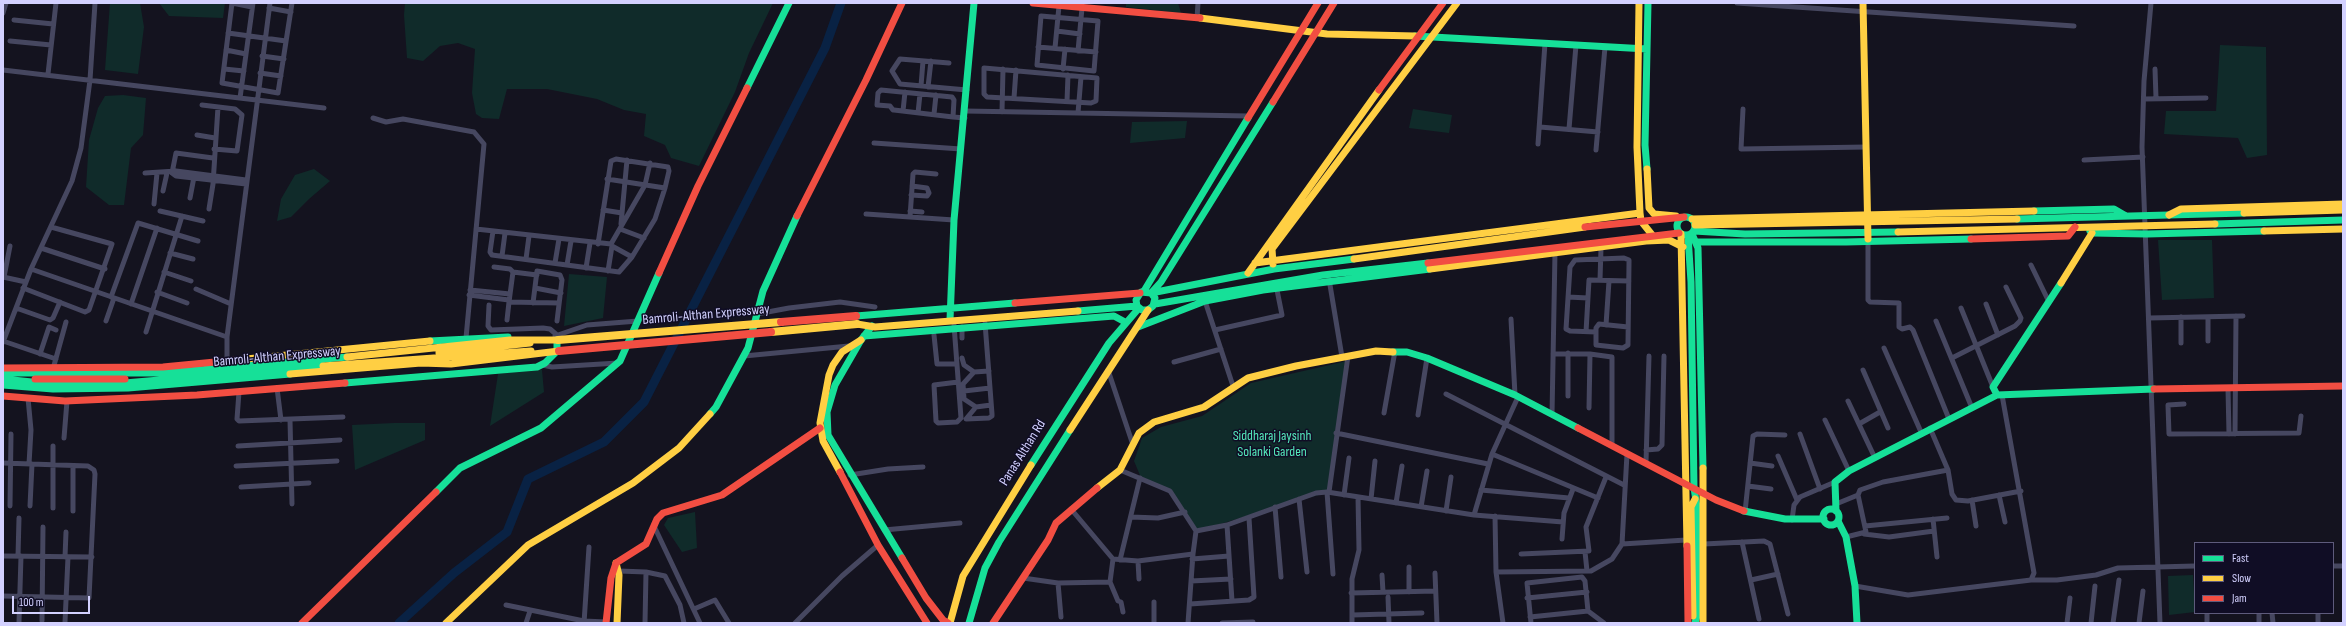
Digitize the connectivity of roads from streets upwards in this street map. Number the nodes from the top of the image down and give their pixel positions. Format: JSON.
{"nodes":[{"id":1,"x":6,"y":3,"type":"edge"},
{"id":2,"x":51,"y":3,"type":"edge"},
{"id":3,"x":56,"y":3,"type":"edge"},
{"id":4,"x":95,"y":3,"type":"edge"},
{"id":5,"x":232,"y":3,"type":"edge"},
{"id":6,"x":292,"y":3,"type":"edge"},
{"id":7,"x":790,"y":3,"type":"edge"},
{"id":8,"x":902,"y":3,"type":"edge"},
{"id":9,"x":974,"y":3,"type":"edge"},
{"id":10,"x":1033,"y":3,"type":"edge"},
{"id":11,"x":1198,"y":3,"type":"edge"},
{"id":12,"x":1318,"y":3,"type":"edge"},
{"id":13,"x":1334,"y":3,"type":"edge"},
{"id":14,"x":1443,"y":3,"type":"edge"},
{"id":15,"x":1457,"y":3,"type":"edge"},
{"id":16,"x":1639,"y":3,"type":"edge"},
{"id":17,"x":1648,"y":3,"type":"edge"},
{"id":18,"x":1737,"y":3,"type":"edge"},
{"id":19,"x":2151,"y":3,"type":"edge"},
{"id":20,"x":1049,"y":4,"type":"edge"},
{"id":21,"x":252,"y":5,"type":"edge"},
{"id":22,"x":269,"y":6,"type":"edge"},
{"id":23,"x":1059,"y":6,"type":"junction"},
{"id":24,"x":1080,"y":6,"type":"edge"},
{"id":25,"x":1863,"y":7,"type":"edge"},
{"id":26,"x":290,"y":12,"type":"junction"},
{"id":27,"x":3,"y":13,"type":"edge"},
{"id":28,"x":1058,"y":17,"type":"junction"},
{"id":29,"x":1197,"y":18,"type":"junction"},
{"id":30,"x":1081,"y":19,"type":"junction"},
{"id":31,"x":14,"y":20,"type":"dead end"},
{"id":32,"x":54,"y":24,"type":"junction"},
{"id":33,"x":2074,"y":26,"type":"dead end"},
{"id":34,"x":1301,"y":30,"type":"junction"},
{"id":35,"x":1057,"y":31,"type":"junction"},
{"id":36,"x":228,"y":33,"type":"junction"},
{"id":37,"x":1316,"y":33,"type":"junction"},
{"id":38,"x":1080,"y":34,"type":"junction"},
{"id":39,"x":248,"y":36,"type":"junction"},
{"id":40,"x":1431,"y":36,"type":"junction"},
{"id":41,"x":1416,"y":37,"type":"junction"},
{"id":42,"x":265,"y":38,"type":"junction"},
{"id":43,"x":10,"y":41,"type":"dead end"},
{"id":44,"x":286,"y":41,"type":"junction"},
{"id":45,"x":1545,"y":44,"type":"junction"},
{"id":46,"x":51,"y":45,"type":"junction"},
{"id":47,"x":1576,"y":46,"type":"junction"},
{"id":48,"x":1038,"y":47,"type":"junction"},
{"id":49,"x":1605,"y":47,"type":"junction"},
{"id":50,"x":1055,"y":48,"type":"junction"},
{"id":51,"x":1065,"y":49,"type":"junction"},
{"id":52,"x":1642,"y":49,"type":"junction"},
{"id":53,"x":226,"y":50,"type":"junction"},
{"id":54,"x":1078,"y":51,"type":"junction"},
{"id":55,"x":1096,"y":52,"type":"junction"},
{"id":56,"x":246,"y":54,"type":"junction"},
{"id":57,"x":262,"y":56,"type":"junction"},
{"id":58,"x":284,"y":59,"type":"junction"},
{"id":59,"x":923,"y":60,"type":"junction"},
{"id":60,"x":931,"y":61,"type":"junction"},
{"id":61,"x":949,"y":63,"type":"dead end"},
{"id":62,"x":1063,"y":68,"type":"junction"},
{"id":63,"x":224,"y":69,"type":"junction"},
{"id":64,"x":1003,"y":69,"type":"junction"},
{"id":65,"x":2155,"y":69,"type":"dead end"},
{"id":66,"x":3,"y":70,"type":"edge"},
{"id":67,"x":1016,"y":70,"type":"junction"},
{"id":68,"x":244,"y":71,"type":"junction"},
{"id":69,"x":260,"y":73,"type":"junction"},
{"id":70,"x":48,"y":74,"type":"junction"},
{"id":71,"x":1068,"y":75,"type":"junction"},
{"id":72,"x":282,"y":76,"type":"junction"},
{"id":73,"x":1080,"y":76,"type":"junction"},
{"id":74,"x":90,"y":80,"type":"junction"},
{"id":75,"x":921,"y":86,"type":"junction"},
{"id":76,"x":242,"y":87,"type":"junction"},
{"id":77,"x":928,"y":87,"type":"junction"},
{"id":78,"x":258,"y":90,"type":"junction"},
{"id":79,"x":967,"y":90,"type":"junction"},
{"id":80,"x":905,"y":92,"type":"junction"},
{"id":81,"x":920,"y":94,"type":"junction"},
{"id":82,"x":936,"y":95,"type":"junction"},
{"id":83,"x":240,"y":98,"type":"junction"},
{"id":84,"x":1002,"y":98,"type":"junction"},
{"id":85,"x":1014,"y":98,"type":"junction"},
{"id":86,"x":2156,"y":98,"type":"junction"},
{"id":87,"x":2206,"y":98,"type":"dead end"},
{"id":88,"x":2144,"y":99,"type":"junction"},
{"id":89,"x":256,"y":100,"type":"junction"},
{"id":90,"x":1067,"y":101,"type":"junction"},
{"id":91,"x":1079,"y":102,"type":"junction"},
{"id":92,"x":202,"y":105,"type":"dead end"},
{"id":93,"x":218,"y":107,"type":"junction"},
{"id":94,"x":324,"y":108,"type":"dead end"},
{"id":95,"x":1743,"y":109,"type":"dead end"},
{"id":96,"x":903,"y":111,"type":"junction"},
{"id":97,"x":1002,"y":112,"type":"junction"},
{"id":98,"x":918,"y":113,"type":"junction"},
{"id":99,"x":1078,"y":113,"type":"junction"},
{"id":100,"x":934,"y":114,"type":"junction"},
{"id":101,"x":965,"y":114,"type":"junction"},
{"id":102,"x":1249,"y":116,"type":"junction"},
{"id":103,"x":953,"y":117,"type":"junction"},
{"id":104,"x":373,"y":118,"type":"dead end"},
{"id":105,"x":1540,"y":127,"type":"junction"},
{"id":106,"x":1570,"y":129,"type":"junction"},
{"id":107,"x":1598,"y":132,"type":"junction"},
{"id":108,"x":197,"y":135,"type":"dead end"},
{"id":109,"x":215,"y":138,"type":"junction"},
{"id":110,"x":874,"y":143,"type":"dead end"},
{"id":111,"x":1538,"y":144,"type":"dead end"},
{"id":112,"x":1866,"y":147,"type":"junction"},
{"id":113,"x":214,"y":149,"type":"junction"},
{"id":114,"x":961,"y":149,"type":"junction"},
{"id":115,"x":1596,"y":150,"type":"dead end"},
{"id":116,"x":2143,"y":157,"type":"junction"},
{"id":117,"x":214,"y":158,"type":"junction"},
{"id":118,"x":627,"y":160,"type":"junction"},
{"id":119,"x":2084,"y":160,"type":"dead end"},
{"id":120,"x":650,"y":163,"type":"junction"},
{"id":121,"x":145,"y":173,"type":"dead end"},
{"id":122,"x":158,"y":173,"type":"junction"},
{"id":123,"x":170,"y":173,"type":"junction"},
{"id":124,"x":936,"y":174,"type":"dead end"},
{"id":125,"x":194,"y":177,"type":"junction"},
{"id":126,"x":213,"y":177,"type":"junction"},
{"id":127,"x":607,"y":179,"type":"junction"},
{"id":128,"x":624,"y":181,"type":"junction"},
{"id":129,"x":246,"y":182,"type":"junction"},
{"id":130,"x":645,"y":185,"type":"junction"},
{"id":131,"x":912,"y":186,"type":"junction"},
{"id":132,"x":665,"y":188,"type":"junction"},
{"id":133,"x":163,"y":191,"type":"dead end"},
{"id":134,"x":911,"y":195,"type":"junction"},
{"id":135,"x":190,"y":198,"type":"dead end"},
{"id":136,"x":154,"y":204,"type":"dead end"},
{"id":137,"x":2343,"y":204,"type":"edge"},
{"id":138,"x":209,"y":209,"type":"dead end"},
{"id":139,"x":603,"y":210,"type":"junction"},
{"id":140,"x":2343,"y":210,"type":"edge"},
{"id":141,"x":160,"y":211,"type":"dead end"},
{"id":142,"x":922,"y":212,"type":"dead end"},
{"id":143,"x":622,"y":213,"type":"junction"},
{"id":144,"x":1640,"y":213,"type":"junction"},
{"id":145,"x":866,"y":214,"type":"dead end"},
{"id":146,"x":910,"y":214,"type":"junction"},
{"id":147,"x":2169,"y":215,"type":"junction"},
{"id":148,"x":182,"y":216,"type":"junction"},
{"id":149,"x":2146,"y":216,"type":"junction"},
{"id":150,"x":1681,"y":218,"type":"junction"},
{"id":151,"x":1867,"y":219,"type":"junction"},
{"id":152,"x":954,"y":220,"type":"junction"},
{"id":153,"x":2343,"y":220,"type":"edge"},
{"id":154,"x":203,"y":221,"type":"dead end"},
{"id":155,"x":1641,"y":222,"type":"junction"},
{"id":156,"x":2146,"y":225,"type":"junction"},
{"id":157,"x":2086,"y":226,"type":"junction"},
{"id":158,"x":51,"y":227,"type":"junction"},
{"id":159,"x":621,"y":227,"type":"junction"},
{"id":160,"x":157,"y":228,"type":"junction"},
{"id":161,"x":476,"y":229,"type":"junction"},
{"id":162,"x":1689,"y":230,"type":"junction"},
{"id":163,"x":2343,"y":230,"type":"edge"},
{"id":164,"x":492,"y":231,"type":"junction"},
{"id":165,"x":505,"y":233,"type":"junction"},
{"id":166,"x":2092,"y":233,"type":"junction"},
{"id":167,"x":176,"y":234,"type":"junction"},
{"id":168,"x":2147,"y":234,"type":"junction"},
{"id":169,"x":1504,"y":235,"type":"junction"},
{"id":170,"x":529,"y":236,"type":"junction"},
{"id":171,"x":1653,"y":236,"type":"junction"},
{"id":172,"x":1868,"y":237,"type":"junction"},
{"id":173,"x":644,"y":238,"type":"junction"},
{"id":174,"x":558,"y":239,"type":"junction"},
{"id":175,"x":198,"y":241,"type":"dead end"},
{"id":176,"x":571,"y":241,"type":"junction"},
{"id":177,"x":1697,"y":242,"type":"junction"},
{"id":178,"x":590,"y":243,"type":"junction"},
{"id":179,"x":598,"y":244,"type":"junction"},
{"id":180,"x":612,"y":245,"type":"junction"},
{"id":181,"x":10,"y":246,"type":"dead end"},
{"id":182,"x":1683,"y":247,"type":"junction"},
{"id":183,"x":41,"y":248,"type":"junction"},
{"id":184,"x":1600,"y":248,"type":"junction"},
{"id":185,"x":1555,"y":252,"type":"junction"},
{"id":186,"x":170,"y":253,"type":"junction"},
{"id":187,"x":1512,"y":255,"type":"junction"},
{"id":188,"x":502,"y":256,"type":"junction"},
{"id":189,"x":632,"y":257,"type":"junction"},
{"id":190,"x":193,"y":259,"type":"dead end"},
{"id":191,"x":526,"y":259,"type":"junction"},
{"id":192,"x":1600,"y":259,"type":"junction"},
{"id":193,"x":556,"y":263,"type":"junction"},
{"id":194,"x":1255,"y":263,"type":"junction"},
{"id":195,"x":1273,"y":264,"type":"junction"},
{"id":196,"x":567,"y":265,"type":"junction"},
{"id":197,"x":2032,"y":265,"type":"dead end"},
{"id":198,"x":494,"y":267,"type":"dead end"},
{"id":199,"x":586,"y":268,"type":"junction"},
{"id":200,"x":31,"y":269,"type":"junction"},
{"id":201,"x":105,"y":269,"type":"junction"},
{"id":202,"x":608,"y":271,"type":"junction"},
{"id":203,"x":164,"y":272,"type":"junction"},
{"id":204,"x":513,"y":272,"type":"junction"},
{"id":205,"x":1248,"y":273,"type":"junction"},
{"id":206,"x":537,"y":275,"type":"junction"},
{"id":207,"x":4,"y":277,"type":"edge"},
{"id":208,"x":1329,"y":278,"type":"junction"},
{"id":209,"x":1600,"y":280,"type":"junction"},
{"id":210,"x":191,"y":281,"type":"dead end"},
{"id":211,"x":1609,"y":281,"type":"junction"},
{"id":212,"x":1629,"y":281,"type":"junction"},
{"id":213,"x":26,"y":282,"type":"junction"},
{"id":214,"x":1276,"y":285,"type":"junction"},
{"id":215,"x":2006,"y":287,"type":"dead end"},
{"id":216,"x":23,"y":288,"type":"junction"},
{"id":217,"x":535,"y":288,"type":"junction"},
{"id":218,"x":196,"y":290,"type":"dead end"},
{"id":219,"x":97,"y":292,"type":"junction"},
{"id":220,"x":157,"y":292,"type":"junction"},
{"id":221,"x":470,"y":292,"type":"junction"},
{"id":222,"x":1145,"y":292,"type":"junction"},
{"id":223,"x":561,"y":293,"type":"junction"},
{"id":224,"x":113,"y":297,"type":"junction"},
{"id":225,"x":1568,"y":297,"type":"junction"},
{"id":226,"x":1204,"y":298,"type":"junction"},
{"id":227,"x":1588,"y":298,"type":"junction"},
{"id":228,"x":510,"y":299,"type":"junction"},
{"id":229,"x":60,"y":302,"type":"junction"},
{"id":230,"x":2049,"y":302,"type":"junction"},
{"id":231,"x":187,"y":303,"type":"dead end"},
{"id":232,"x":533,"y":303,"type":"junction"},
{"id":233,"x":559,"y":303,"type":"junction"},
{"id":234,"x":131,"y":304,"type":"junction"},
{"id":235,"x":231,"y":304,"type":"junction"},
{"id":236,"x":1155,"y":304,"type":"junction"},
{"id":237,"x":1986,"y":304,"type":"dead end"},
{"id":238,"x":489,"y":305,"type":"dead end"},
{"id":239,"x":950,"y":307,"type":"junction"},
{"id":240,"x":1138,"y":307,"type":"junction"},
{"id":241,"x":16,"y":308,"type":"junction"},
{"id":242,"x":1961,"y":308,"type":"dead end"},
{"id":243,"x":873,"y":310,"type":"junction"},
{"id":244,"x":1148,"y":310,"type":"junction"},
{"id":245,"x":151,"y":311,"type":"junction"},
{"id":246,"x":757,"y":314,"type":"junction"},
{"id":247,"x":2236,"y":316,"type":"junction"},
{"id":248,"x":2243,"y":316,"type":"dead end"},
{"id":249,"x":2181,"y":317,"type":"junction"},
{"id":250,"x":2208,"y":317,"type":"junction"},
{"id":251,"x":2149,"y":318,"type":"junction"},
{"id":252,"x":1511,"y":319,"type":"dead end"},
{"id":253,"x":507,"y":320,"type":"dead end"},
{"id":254,"x":856,"y":320,"type":"junction"},
{"id":255,"x":106,"y":321,"type":"dead end"},
{"id":256,"x":558,"y":321,"type":"dead end"},
{"id":257,"x":638,"y":321,"type":"junction"},
{"id":258,"x":1936,"y":321,"type":"dead end"},
{"id":259,"x":66,"y":322,"type":"dead end"},
{"id":260,"x":985,"y":322,"type":"junction"},
{"id":261,"x":1125,"y":322,"type":"junction"},
{"id":262,"x":955,"y":324,"type":"junction"},
{"id":263,"x":893,"y":325,"type":"junction"},
{"id":264,"x":1606,"y":325,"type":"junction"},
{"id":265,"x":872,"y":326,"type":"junction"},
{"id":266,"x":1138,"y":327,"type":"junction"},
{"id":267,"x":1628,"y":327,"type":"junction"},
{"id":268,"x":56,"y":330,"type":"dead end"},
{"id":269,"x":1215,"y":330,"type":"junction"},
{"id":270,"x":146,"y":332,"type":"dead end"},
{"id":271,"x":1586,"y":332,"type":"junction"},
{"id":272,"x":1596,"y":332,"type":"junction"},
{"id":273,"x":893,"y":334,"type":"junction"},
{"id":274,"x":934,"y":335,"type":"dead end"},
{"id":275,"x":1998,"y":335,"type":"junction"},
{"id":276,"x":227,"y":337,"type":"junction"},
{"id":277,"x":466,"y":338,"type":"junction"},
{"id":278,"x":556,"y":338,"type":"junction"},
{"id":279,"x":863,"y":338,"type":"junction"},
{"id":280,"x":962,"y":338,"type":"dead end"},
{"id":281,"x":3,"y":341,"type":"edge"},
{"id":282,"x":2208,"y":341,"type":"dead end"},
{"id":283,"x":2181,"y":343,"type":"dead end"},
{"id":284,"x":1975,"y":345,"type":"junction"},
{"id":285,"x":849,"y":346,"type":"junction"},
{"id":286,"x":1884,"y":348,"type":"dead end"},
{"id":287,"x":1221,"y":349,"type":"junction"},
{"id":288,"x":558,"y":351,"type":"junction"},
{"id":289,"x":1395,"y":352,"type":"junction"},
{"id":290,"x":1568,"y":353,"type":"junction"},
{"id":291,"x":40,"y":354,"type":"junction"},
{"id":292,"x":1553,"y":354,"type":"junction"},
{"id":293,"x":1590,"y":354,"type":"junction"},
{"id":294,"x":744,"y":356,"type":"junction"},
{"id":295,"x":1345,"y":356,"type":"junction"},
{"id":296,"x":1649,"y":356,"type":"dead end"},
{"id":297,"x":1664,"y":356,"type":"dead end"},
{"id":298,"x":412,"y":358,"type":"junction"},
{"id":299,"x":962,"y":358,"type":"dead end"},
{"id":300,"x":1427,"y":358,"type":"junction"},
{"id":301,"x":1952,"y":358,"type":"junction"},
{"id":302,"x":56,"y":359,"type":"junction"},
{"id":303,"x":227,"y":362,"type":"junction"},
{"id":304,"x":619,"y":362,"type":"junction"},
{"id":305,"x":1174,"y":362,"type":"dead end"},
{"id":306,"x":957,"y":364,"type":"junction"},
{"id":307,"x":542,"y":365,"type":"junction"},
{"id":308,"x":3,"y":368,"type":"edge"},
{"id":309,"x":53,"y":369,"type":"junction"},
{"id":310,"x":1108,"y":370,"type":"junction"},
{"id":311,"x":1863,"y":370,"type":"dead end"},
{"id":312,"x":988,"y":371,"type":"junction"},
{"id":313,"x":974,"y":372,"type":"junction"},
{"id":314,"x":3,"y":373,"type":"edge"},
{"id":315,"x":19,"y":374,"type":"junction"},
{"id":316,"x":3,"y":379,"type":"edge"},
{"id":317,"x":958,"y":382,"type":"junction"},
{"id":318,"x":3,"y":385,"type":"edge"},
{"id":319,"x":1233,"y":386,"type":"junction"},
{"id":320,"x":2343,"y":386,"type":"edge"},
{"id":321,"x":1993,"y":387,"type":"junction"},
{"id":322,"x":277,"y":388,"type":"junction"},
{"id":323,"x":990,"y":388,"type":"junction"},
{"id":324,"x":2232,"y":388,"type":"junction"},
{"id":325,"x":2152,"y":390,"type":"junction"},
{"id":326,"x":964,"y":391,"type":"junction"},
{"id":327,"x":239,"y":392,"type":"junction"},
{"id":328,"x":1446,"y":394,"type":"dead end"},
{"id":329,"x":1999,"y":395,"type":"junction"},
{"id":330,"x":3,"y":396,"type":"edge"},
{"id":331,"x":1516,"y":396,"type":"junction"},
{"id":332,"x":1568,"y":396,"type":"dead end"},
{"id":333,"x":28,"y":398,"type":"junction"},
{"id":334,"x":67,"y":401,"type":"junction"},
{"id":335,"x":1848,"y":401,"type":"dead end"},
{"id":336,"x":2184,"y":404,"type":"dead end"},
{"id":337,"x":991,"y":405,"type":"junction"},
{"id":338,"x":976,"y":407,"type":"junction"},
{"id":339,"x":1589,"y":408,"type":"dead end"},
{"id":340,"x":1972,"y":408,"type":"junction"},
{"id":341,"x":2229,"y":411,"type":"junction"},
{"id":342,"x":2236,"y":411,"type":"junction"},
{"id":343,"x":1880,"y":412,"type":"junction"},
{"id":344,"x":1384,"y":413,"type":"dead end"},
{"id":345,"x":1418,"y":415,"type":"dead end"},
{"id":346,"x":1552,"y":415,"type":"junction"},
{"id":347,"x":2301,"y":416,"type":"dead end"},
{"id":348,"x":343,"y":418,"type":"dead end"},
{"id":349,"x":1949,"y":419,"type":"junction"},
{"id":350,"x":281,"y":420,"type":"junction"},
{"id":351,"x":290,"y":420,"type":"junction"},
{"id":352,"x":1825,"y":420,"type":"dead end"},
{"id":353,"x":1859,"y":424,"type":"junction"},
{"id":354,"x":1504,"y":425,"type":"junction"},
{"id":355,"x":820,"y":428,"type":"junction"},
{"id":356,"x":1888,"y":428,"type":"dead end"},
{"id":357,"x":1930,"y":428,"type":"junction"},
{"id":358,"x":1336,"y":432,"type":"junction"},
{"id":359,"x":1921,"y":432,"type":"junction"},
{"id":360,"x":11,"y":434,"type":"dead end"},
{"id":361,"x":1800,"y":434,"type":"dead end"},
{"id":362,"x":2229,"y":434,"type":"junction"},
{"id":363,"x":2235,"y":434,"type":"junction"},
{"id":364,"x":1785,"y":436,"type":"dead end"},
{"id":365,"x":64,"y":438,"type":"dead end"},
{"id":366,"x":340,"y":440,"type":"dead end"},
{"id":367,"x":290,"y":443,"type":"junction"},
{"id":368,"x":1133,"y":444,"type":"junction"},
{"id":369,"x":53,"y":446,"type":"dead end"},
{"id":370,"x":238,"y":446,"type":"dead end"},
{"id":371,"x":1612,"y":446,"type":"junction"},
{"id":372,"x":1646,"y":450,"type":"junction"},
{"id":373,"x":1492,"y":454,"type":"junction"},
{"id":374,"x":1627,"y":454,"type":"junction"},
{"id":375,"x":1778,"y":456,"type":"dead end"},
{"id":376,"x":1874,"y":456,"type":"junction"},
{"id":377,"x":1349,"y":458,"type":"dead end"},
{"id":378,"x":336,"y":461,"type":"dead end"},
{"id":379,"x":1375,"y":461,"type":"dead end"},
{"id":380,"x":3,"y":463,"type":"edge"},
{"id":381,"x":291,"y":463,"type":"junction"},
{"id":382,"x":1646,"y":463,"type":"junction"},
{"id":383,"x":1750,"y":463,"type":"junction"},
{"id":384,"x":10,"y":464,"type":"junction"},
{"id":385,"x":31,"y":464,"type":"junction"},
{"id":386,"x":1488,"y":464,"type":"junction"},
{"id":387,"x":53,"y":465,"type":"junction"},
{"id":388,"x":73,"y":466,"type":"junction"},
{"id":389,"x":236,"y":466,"type":"dead end"},
{"id":390,"x":1402,"y":466,"type":"dead end"},
{"id":391,"x":1772,"y":466,"type":"dead end"},
{"id":392,"x":923,"y":467,"type":"dead end"},
{"id":393,"x":1120,"y":470,"type":"junction"},
{"id":394,"x":1948,"y":470,"type":"junction"},
{"id":395,"x":1427,"y":471,"type":"dead end"},
{"id":396,"x":1849,"y":471,"type":"junction"},
{"id":397,"x":850,"y":475,"type":"junction"},
{"id":398,"x":1451,"y":477,"type":"dead end"},
{"id":399,"x":1606,"y":477,"type":"junction"},
{"id":400,"x":1140,"y":478,"type":"junction"},
{"id":401,"x":1835,"y":482,"type":"junction"},
{"id":402,"x":308,"y":483,"type":"dead end"},
{"id":403,"x":1686,"y":483,"type":"junction"},
{"id":404,"x":292,"y":484,"type":"junction"},
{"id":405,"x":1624,"y":485,"type":"junction"},
{"id":406,"x":1748,"y":486,"type":"junction"},
{"id":407,"x":241,"y":487,"type":"dead end"},
{"id":408,"x":1694,"y":488,"type":"junction"},
{"id":409,"x":1573,"y":489,"type":"junction"},
{"id":410,"x":1771,"y":489,"type":"dead end"},
{"id":411,"x":1820,"y":489,"type":"junction"},
{"id":412,"x":1481,"y":490,"type":"junction"},
{"id":413,"x":2021,"y":491,"type":"junction"},
{"id":414,"x":1328,"y":492,"type":"junction"},
{"id":415,"x":1704,"y":494,"type":"junction"},
{"id":416,"x":1344,"y":495,"type":"junction"},
{"id":417,"x":1858,"y":495,"type":"junction"},
{"id":418,"x":1999,"y":495,"type":"junction"},
{"id":419,"x":1358,"y":497,"type":"junction"},
{"id":420,"x":1569,"y":498,"type":"junction"},
{"id":421,"x":1598,"y":498,"type":"junction"},
{"id":422,"x":1299,"y":499,"type":"junction"},
{"id":423,"x":1370,"y":499,"type":"junction"},
{"id":424,"x":1797,"y":500,"type":"junction"},
{"id":425,"x":1972,"y":500,"type":"junction"},
{"id":426,"x":1396,"y":503,"type":"junction"},
{"id":427,"x":292,"y":504,"type":"dead end"},
{"id":428,"x":10,"y":506,"type":"dead end"},
{"id":429,"x":30,"y":506,"type":"dead end"},
{"id":430,"x":1421,"y":507,"type":"junction"},
{"id":431,"x":1836,"y":507,"type":"junction"},
{"id":432,"x":53,"y":508,"type":"dead end"},
{"id":433,"x":1275,"y":508,"type":"junction"},
{"id":434,"x":1072,"y":509,"type":"junction"},
{"id":435,"x":73,"y":511,"type":"dead end"},
{"id":436,"x":1446,"y":511,"type":"junction"},
{"id":437,"x":1185,"y":512,"type":"junction"},
{"id":438,"x":1746,"y":512,"type":"junction"},
{"id":439,"x":1474,"y":515,"type":"junction"},
{"id":440,"x":1495,"y":516,"type":"junction"},
{"id":441,"x":1131,"y":517,"type":"junction"},
{"id":442,"x":19,"y":518,"type":"dead end"},
{"id":443,"x":1249,"y":518,"type":"junction"},
{"id":444,"x":1947,"y":518,"type":"dead end"},
{"id":445,"x":1824,"y":519,"type":"junction"},
{"id":446,"x":1933,"y":519,"type":"junction"},
{"id":447,"x":1792,"y":520,"type":"junction"},
{"id":448,"x":1838,"y":521,"type":"junction"},
{"id":449,"x":1563,"y":522,"type":"junction"},
{"id":450,"x":2005,"y":522,"type":"dead end"},
{"id":451,"x":960,"y":523,"type":"dead end"},
{"id":452,"x":1227,"y":525,"type":"junction"},
{"id":453,"x":654,"y":526,"type":"junction"},
{"id":454,"x":1865,"y":526,"type":"junction"},
{"id":455,"x":1976,"y":526,"type":"dead end"},
{"id":456,"x":43,"y":527,"type":"dead end"},
{"id":457,"x":884,"y":530,"type":"junction"},
{"id":458,"x":1196,"y":531,"type":"junction"},
{"id":459,"x":1934,"y":531,"type":"junction"},
{"id":460,"x":66,"y":532,"type":"dead end"},
{"id":461,"x":1864,"y":534,"type":"junction"},
{"id":462,"x":1846,"y":538,"type":"junction"},
{"id":463,"x":1562,"y":539,"type":"dead end"},
{"id":464,"x":1686,"y":540,"type":"junction"},
{"id":465,"x":1742,"y":542,"type":"junction"},
{"id":466,"x":1622,"y":544,"type":"junction"},
{"id":467,"x":1704,"y":544,"type":"junction"},
{"id":468,"x":878,"y":545,"type":"junction"},
{"id":469,"x":589,"y":547,"type":"dead end"},
{"id":470,"x":1585,"y":552,"type":"junction"},
{"id":471,"x":1521,"y":554,"type":"dead end"},
{"id":472,"x":3,"y":556,"type":"edge"},
{"id":473,"x":20,"y":556,"type":"junction"},
{"id":474,"x":67,"y":556,"type":"junction"},
{"id":475,"x":1229,"y":556,"type":"junction"},
{"id":476,"x":44,"y":557,"type":"junction"},
{"id":477,"x":1193,"y":557,"type":"junction"},
{"id":478,"x":92,"y":558,"type":"junction"},
{"id":479,"x":1937,"y":558,"type":"dead end"},
{"id":480,"x":1113,"y":559,"type":"junction"},
{"id":481,"x":1120,"y":560,"type":"junction"},
{"id":482,"x":1138,"y":561,"type":"junction"},
{"id":483,"x":616,"y":563,"type":"junction"},
{"id":484,"x":2158,"y":565,"type":"junction"},
{"id":485,"x":2194,"y":566,"type":"edge"},
{"id":486,"x":1409,"y":567,"type":"dead end"},
{"id":487,"x":619,"y":571,"type":"junction"},
{"id":488,"x":1587,"y":571,"type":"junction"},
{"id":489,"x":646,"y":572,"type":"junction"},
{"id":490,"x":1307,"y":572,"type":"dead end"},
{"id":491,"x":1496,"y":572,"type":"junction"},
{"id":492,"x":1435,"y":573,"type":"dead end"},
{"id":493,"x":1333,"y":574,"type":"dead end"},
{"id":494,"x":1778,"y":574,"type":"junction"},
{"id":495,"x":1382,"y":575,"type":"dead end"},
{"id":496,"x":1280,"y":577,"type":"dead end"},
{"id":497,"x":1023,"y":578,"type":"junction"},
{"id":498,"x":1139,"y":579,"type":"dead end"},
{"id":499,"x":1231,"y":579,"type":"junction"},
{"id":500,"x":1751,"y":580,"type":"junction"},
{"id":501,"x":2031,"y":580,"type":"junction"},
{"id":502,"x":2119,"y":580,"type":"dead end"},
{"id":503,"x":1191,"y":581,"type":"junction"},
{"id":504,"x":1110,"y":582,"type":"junction"},
{"id":505,"x":1058,"y":583,"type":"junction"},
{"id":506,"x":1855,"y":586,"type":"junction"},
{"id":507,"x":2095,"y":586,"type":"dead end"},
{"id":508,"x":1435,"y":591,"type":"junction"},
{"id":509,"x":2143,"y":591,"type":"dead end"},
{"id":510,"x":1383,"y":592,"type":"junction"},
{"id":511,"x":1409,"y":592,"type":"junction"},
{"id":512,"x":1587,"y":592,"type":"junction"},
{"id":513,"x":1350,"y":593,"type":"junction"},
{"id":514,"x":3,"y":596,"type":"edge"},
{"id":515,"x":20,"y":596,"type":"junction"},
{"id":516,"x":43,"y":597,"type":"junction"},
{"id":517,"x":66,"y":597,"type":"junction"},
{"id":518,"x":1388,"y":598,"type":"dead end"},
{"id":519,"x":1527,"y":598,"type":"junction"},
{"id":520,"x":2070,"y":598,"type":"dead end"},
{"id":521,"x":1232,"y":601,"type":"junction"},
{"id":522,"x":1154,"y":602,"type":"dead end"},
{"id":523,"x":1190,"y":604,"type":"junction"},
{"id":524,"x":506,"y":605,"type":"dead end"},
{"id":525,"x":694,"y":609,"type":"junction"},
{"id":526,"x":530,"y":611,"type":"junction"},
{"id":527,"x":1588,"y":611,"type":"junction"},
{"id":528,"x":1123,"y":612,"type":"dead end"},
{"id":529,"x":1422,"y":613,"type":"dead end"},
{"id":530,"x":1388,"y":614,"type":"junction"},
{"id":531,"x":1788,"y":614,"type":"dead end"},
{"id":532,"x":1352,"y":615,"type":"junction"},
{"id":533,"x":1061,"y":617,"type":"dead end"},
{"id":534,"x":1530,"y":617,"type":"junction"},
{"id":535,"x":1759,"y":619,"type":"dead end"},
{"id":536,"x":42,"y":621,"type":"dead end"},
{"id":537,"x":19,"y":622,"type":"dead end"},
{"id":538,"x":65,"y":622,"type":"edge"},
{"id":539,"x":584,"y":622,"type":"edge"},
{"id":540,"x":1253,"y":622,"type":"edge"},
{"id":541,"x":302,"y":623,"type":"edge"},
{"id":542,"x":446,"y":623,"type":"edge"},
{"id":543,"x":526,"y":623,"type":"edge"},
{"id":544,"x":606,"y":623,"type":"edge"},
{"id":545,"x":617,"y":623,"type":"edge"},
{"id":546,"x":645,"y":623,"type":"edge"},
{"id":547,"x":684,"y":623,"type":"edge"},
{"id":548,"x":700,"y":623,"type":"edge"},
{"id":549,"x":729,"y":623,"type":"edge"},
{"id":550,"x":795,"y":623,"type":"edge"},
{"id":551,"x":927,"y":623,"type":"edge"},
{"id":552,"x":949,"y":623,"type":"edge"},
{"id":553,"x":969,"y":623,"type":"edge"},
{"id":554,"x":993,"y":623,"type":"edge"},
{"id":555,"x":1154,"y":623,"type":"edge"},
{"id":556,"x":1188,"y":623,"type":"edge"},
{"id":557,"x":1222,"y":623,"type":"edge"},
{"id":558,"x":1352,"y":623,"type":"edge"},
{"id":559,"x":1389,"y":623,"type":"edge"},
{"id":560,"x":1437,"y":623,"type":"edge"},
{"id":561,"x":1503,"y":623,"type":"edge"},
{"id":562,"x":1530,"y":623,"type":"edge"},
{"id":563,"x":1604,"y":623,"type":"edge"},
{"id":564,"x":1688,"y":623,"type":"edge"},
{"id":565,"x":1695,"y":623,"type":"edge"},
{"id":566,"x":1703,"y":623,"type":"edge"},
{"id":567,"x":1857,"y":623,"type":"edge"},
{"id":568,"x":2067,"y":623,"type":"edge"},
{"id":569,"x":2091,"y":623,"type":"edge"},
{"id":570,"x":2113,"y":623,"type":"edge"},
{"id":571,"x":2139,"y":623,"type":"edge"},
{"id":572,"x":2160,"y":623,"type":"edge"}],
"edges":[{"from":1,"to":27,"type":"street"},
{"from":2,"to":3,"type":"street"},
{"from":3,"to":32,"type":"street"},
{"from":4,"to":74,"type":"street"},
{"from":5,"to":21,"type":"street"},
{"from":5,"to":36,"type":"street"},
{"from":6,"to":26,"type":"street"},
{"from":7,"to":257,"type":"street"},
{"from":8,"to":246,"type":"street"},
{"from":9,"to":79,"type":"street"},
{"from":10,"to":20,"type":"street"},
{"from":11,"to":29,"type":"street"},
{"from":12,"to":34,"type":"street"},
{"from":13,"to":37,"type":"street"},
{"from":14,"to":41,"type":"street"},
{"from":15,"to":40,"type":"street"},
{"from":16,"to":52,"type":"street"},
{"from":17,"to":52,"type":"street"},
{"from":18,"to":25,"type":"street"},
{"from":19,"to":88,"type":"street"},
{"from":20,"to":23,"type":"street"},
{"from":21,"to":39,"type":"street"},
{"from":22,"to":26,"type":"street"},
{"from":22,"to":42,"type":"street"},
{"from":23,"to":24,"type":"street"},
{"from":23,"to":28,"type":"street"},
{"from":24,"to":29,"type":"street"},
{"from":24,"to":30,"type":"street"},
{"from":25,"to":33,"type":"street"},
{"from":25,"to":112,"type":"street"},
{"from":26,"to":44,"type":"street"},
{"from":28,"to":30,"type":"street"},
{"from":28,"to":35,"type":"street"},
{"from":28,"to":48,"type":"street"},
{"from":29,"to":34,"type":"street"},
{"from":30,"to":38,"type":"street"},
{"from":30,"to":55,"type":"street"},
{"from":31,"to":32,"type":"street"},
{"from":32,"to":46,"type":"street"},
{"from":34,"to":37,"type":"street"},
{"from":34,"to":102,"type":"street"},
{"from":35,"to":38,"type":"street"},
{"from":35,"to":50,"type":"street"},
{"from":36,"to":39,"type":"street"},
{"from":36,"to":53,"type":"street"},
{"from":37,"to":41,"type":"street"},
{"from":37,"to":222,"type":"street"},
{"from":38,"to":54,"type":"street"},
{"from":39,"to":42,"type":"street"},
{"from":39,"to":56,"type":"street"},
{"from":40,"to":41,"type":"street"},
{"from":40,"to":45,"type":"street"},
{"from":40,"to":195,"type":"street"},
{"from":41,"to":194,"type":"street"},
{"from":42,"to":44,"type":"street"},
{"from":42,"to":57,"type":"street"},
{"from":43,"to":46,"type":"street"},
{"from":44,"to":58,"type":"street"},
{"from":45,"to":47,"type":"street"},
{"from":45,"to":105,"type":"street"},
{"from":46,"to":70,"type":"street"},
{"from":47,"to":49,"type":"street"},
{"from":47,"to":106,"type":"street"},
{"from":48,"to":50,"type":"street"},
{"from":48,"to":62,"type":"street"},
{"from":49,"to":52,"type":"street"},
{"from":49,"to":107,"type":"street"},
{"from":50,"to":51,"type":"street"},
{"from":51,"to":54,"type":"street"},
{"from":51,"to":62,"type":"street"},
{"from":52,"to":144,"type":"street"},
{"from":52,"to":150,"type":"street"},
{"from":53,"to":56,"type":"street"},
{"from":53,"to":63,"type":"street"},
{"from":54,"to":55,"type":"street"},
{"from":55,"to":62,"type":"street"},
{"from":56,"to":68,"type":"street"},
{"from":57,"to":58,"type":"street"},
{"from":57,"to":69,"type":"street"},
{"from":58,"to":72,"type":"street"},
{"from":59,"to":60,"type":"street"},
{"from":59,"to":75,"type":"street"},
{"from":59,"to":75,"type":"street"},
{"from":60,"to":61,"type":"street"},
{"from":60,"to":77,"type":"street"},
{"from":63,"to":68,"type":"street"},
{"from":63,"to":76,"type":"street"},
{"from":64,"to":67,"type":"street"},
{"from":64,"to":84,"type":"street"},
{"from":64,"to":84,"type":"street"},
{"from":65,"to":86,"type":"street"},
{"from":66,"to":70,"type":"street"},
{"from":67,"to":71,"type":"street"},
{"from":67,"to":85,"type":"street"},
{"from":68,"to":76,"type":"street"},
{"from":69,"to":72,"type":"street"},
{"from":69,"to":78,"type":"street"},
{"from":70,"to":74,"type":"street"},
{"from":71,"to":73,"type":"street"},
{"from":71,"to":90,"type":"street"},
{"from":72,"to":78,"type":"street"},
{"from":73,"to":91,"type":"street"},
{"from":73,"to":91,"type":"street"},
{"from":74,"to":83,"type":"street"},
{"from":74,"to":158,"type":"street"},
{"from":75,"to":77,"type":"street"},
{"from":76,"to":78,"type":"street"},
{"from":76,"to":83,"type":"street"},
{"from":77,"to":79,"type":"street"},
{"from":78,"to":89,"type":"street"},
{"from":79,"to":101,"type":"street"},
{"from":80,"to":81,"type":"street"},
{"from":80,"to":96,"type":"street"},
{"from":80,"to":96,"type":"street"},
{"from":81,"to":82,"type":"street"},
{"from":81,"to":98,"type":"street"},
{"from":82,"to":100,"type":"street"},
{"from":82,"to":103,"type":"street"},
{"from":83,"to":89,"type":"street"},
{"from":84,"to":85,"type":"street"},
{"from":84,"to":97,"type":"street"},
{"from":85,"to":90,"type":"street"},
{"from":86,"to":87,"type":"street"},
{"from":86,"to":88,"type":"street"},
{"from":88,"to":116,"type":"street"},
{"from":89,"to":94,"type":"street"},
{"from":89,"to":129,"type":"street"},
{"from":90,"to":91,"type":"street"},
{"from":91,"to":99,"type":"street"},
{"from":92,"to":93,"type":"street"},
{"from":93,"to":109,"type":"street"},
{"from":93,"to":113,"type":"street"},
{"from":95,"to":112,"type":"street"},
{"from":96,"to":98,"type":"street"},
{"from":97,"to":99,"type":"street"},
{"from":97,"to":101,"type":"street"},
{"from":98,"to":100,"type":"street"},
{"from":99,"to":102,"type":"street"},
{"from":100,"to":103,"type":"street"},
{"from":101,"to":103,"type":"street"},
{"from":101,"to":114,"type":"street"},
{"from":102,"to":222,"type":"street"},
{"from":104,"to":161,"type":"street"},
{"from":105,"to":106,"type":"street"},
{"from":105,"to":111,"type":"street"},
{"from":106,"to":107,"type":"street"},
{"from":107,"to":115,"type":"street"},
{"from":108,"to":109,"type":"street"},
{"from":109,"to":113,"type":"street"},
{"from":110,"to":114,"type":"street"},
{"from":112,"to":151,"type":"street"},
{"from":113,"to":117,"type":"street"},
{"from":114,"to":152,"type":"street"},
{"from":116,"to":119,"type":"street"},
{"from":116,"to":149,"type":"street"},
{"from":117,"to":123,"type":"street"},
{"from":117,"to":126,"type":"street"},
{"from":118,"to":120,"type":"street"},
{"from":118,"to":127,"type":"street"},
{"from":118,"to":128,"type":"street"},
{"from":120,"to":130,"type":"street"},
{"from":120,"to":132,"type":"street"},
{"from":121,"to":122,"type":"street"},
{"from":122,"to":123,"type":"street"},
{"from":122,"to":136,"type":"street"},
{"from":123,"to":125,"type":"street"},
{"from":123,"to":126,"type":"street"},
{"from":123,"to":133,"type":"street"},
{"from":124,"to":131,"type":"street"},
{"from":125,"to":126,"type":"street"},
{"from":125,"to":135,"type":"street"},
{"from":126,"to":129,"type":"street"},
{"from":126,"to":138,"type":"street"},
{"from":127,"to":128,"type":"street"},
{"from":127,"to":139,"type":"street"},
{"from":128,"to":130,"type":"street"},
{"from":128,"to":143,"type":"street"},
{"from":129,"to":235,"type":"street"},
{"from":130,"to":132,"type":"street"},
{"from":130,"to":159,"type":"street"},
{"from":131,"to":134,"type":"street"},
{"from":131,"to":134,"type":"street"},
{"from":132,"to":173,"type":"street"},
{"from":134,"to":146,"type":"street"},
{"from":137,"to":147,"type":"street"},
{"from":139,"to":143,"type":"street"},
{"from":139,"to":179,"type":"street"},
{"from":140,"to":147,"type":"street"},
{"from":141,"to":148,"type":"street"},
{"from":142,"to":146,"type":"street"},
{"from":143,"to":159,"type":"street"},
{"from":144,"to":155,"type":"street"},
{"from":144,"to":169,"type":"street"},
{"from":145,"to":146,"type":"street"},
{"from":146,"to":152,"type":"street"},
{"from":147,"to":149,"type":"street"},
{"from":148,"to":154,"type":"street"},
{"from":148,"to":167,"type":"street"},
{"from":149,"to":151,"type":"street"},
{"from":149,"to":156,"type":"street"},
{"from":150,"to":155,"type":"street"},
{"from":150,"to":162,"type":"street"},
{"from":150,"to":162,"type":"street"},
{"from":151,"to":162,"type":"street"},
{"from":151,"to":172,"type":"street"},
{"from":152,"to":239,"type":"street"},
{"from":153,"to":156,"type":"street"},
{"from":155,"to":169,"type":"street"},
{"from":155,"to":171,"type":"street"},
{"from":156,"to":157,"type":"street"},
{"from":156,"to":168,"type":"street"},
{"from":157,"to":166,"type":"street"},
{"from":157,"to":172,"type":"street"},
{"from":158,"to":183,"type":"street"},
{"from":158,"to":201,"type":"street"},
{"from":159,"to":173,"type":"street"},
{"from":159,"to":180,"type":"street"},
{"from":160,"to":167,"type":"street"},
{"from":160,"to":224,"type":"street"},
{"from":160,"to":234,"type":"street"},
{"from":161,"to":164,"type":"street"},
{"from":161,"to":221,"type":"street"},
{"from":162,"to":171,"type":"street"},
{"from":162,"to":172,"type":"street"},
{"from":162,"to":177,"type":"street"},
{"from":162,"to":182,"type":"street"},
{"from":162,"to":408,"type":"street"},
{"from":163,"to":168,"type":"street"},
{"from":164,"to":165,"type":"street"},
{"from":164,"to":188,"type":"street"},
{"from":165,"to":170,"type":"street"},
{"from":165,"to":188,"type":"street"},
{"from":166,"to":168,"type":"street"},
{"from":166,"to":230,"type":"street"},
{"from":167,"to":175,"type":"street"},
{"from":167,"to":186,"type":"street"},
{"from":168,"to":251,"type":"street"},
{"from":169,"to":195,"type":"street"},
{"from":170,"to":174,"type":"street"},
{"from":170,"to":191,"type":"street"},
{"from":171,"to":187,"type":"street"},
{"from":172,"to":177,"type":"street"},
{"from":172,"to":349,"type":"street"},
{"from":173,"to":189,"type":"street"},
{"from":174,"to":176,"type":"street"},
{"from":174,"to":193,"type":"street"},
{"from":176,"to":178,"type":"street"},
{"from":176,"to":196,"type":"street"},
{"from":177,"to":415,"type":"street"},
{"from":178,"to":179,"type":"street"},
{"from":178,"to":199,"type":"street"},
{"from":179,"to":180,"type":"street"},
{"from":180,"to":189,"type":"street"},
{"from":180,"to":202,"type":"street"},
{"from":181,"to":207,"type":"street"},
{"from":182,"to":184,"type":"street"},
{"from":182,"to":403,"type":"street"},
{"from":183,"to":200,"type":"street"},
{"from":183,"to":201,"type":"street"},
{"from":184,"to":185,"type":"street"},
{"from":184,"to":192,"type":"street"},
{"from":185,"to":187,"type":"street"},
{"from":185,"to":292,"type":"street"},
{"from":186,"to":190,"type":"street"},
{"from":186,"to":203,"type":"street"},
{"from":187,"to":208,"type":"street"},
{"from":188,"to":191,"type":"street"},
{"from":189,"to":202,"type":"street"},
{"from":191,"to":193,"type":"street"},
{"from":192,"to":209,"type":"street"},
{"from":192,"to":212,"type":"street"},
{"from":192,"to":225,"type":"street"},
{"from":193,"to":196,"type":"street"},
{"from":194,"to":195,"type":"street"},
{"from":194,"to":205,"type":"street"},
{"from":195,"to":205,"type":"street"},
{"from":196,"to":199,"type":"street"},
{"from":197,"to":230,"type":"street"},
{"from":198,"to":204,"type":"street"},
{"from":199,"to":202,"type":"street"},
{"from":200,"to":213,"type":"street"},
{"from":200,"to":219,"type":"street"},
{"from":201,"to":219,"type":"street"},
{"from":203,"to":210,"type":"street"},
{"from":203,"to":220,"type":"street"},
{"from":204,"to":206,"type":"street"},
{"from":204,"to":228,"type":"street"},
{"from":205,"to":222,"type":"street"},
{"from":206,"to":217,"type":"street"},
{"from":206,"to":223,"type":"street"},
{"from":207,"to":213,"type":"street"},
{"from":208,"to":214,"type":"street"},
{"from":208,"to":295,"type":"street"},
{"from":209,"to":211,"type":"street"},
{"from":209,"to":227,"type":"street"},
{"from":211,"to":212,"type":"street"},
{"from":211,"to":264,"type":"street"},
{"from":212,"to":267,"type":"street"},
{"from":213,"to":216,"type":"street"},
{"from":214,"to":226,"type":"street"},
{"from":214,"to":269,"type":"street"},
{"from":215,"to":275,"type":"street"},
{"from":216,"to":229,"type":"street"},
{"from":216,"to":241,"type":"street"},
{"from":217,"to":223,"type":"street"},
{"from":217,"to":232,"type":"street"},
{"from":218,"to":235,"type":"street"},
{"from":219,"to":224,"type":"street"},
{"from":219,"to":229,"type":"street"},
{"from":220,"to":231,"type":"street"},
{"from":220,"to":245,"type":"street"},
{"from":221,"to":228,"type":"street"},
{"from":221,"to":277,"type":"street"},
{"from":222,"to":236,"type":"street"},
{"from":222,"to":239,"type":"street"},
{"from":222,"to":240,"type":"street"},
{"from":223,"to":233,"type":"street"},
{"from":224,"to":234,"type":"street"},
{"from":224,"to":255,"type":"street"},
{"from":225,"to":227,"type":"street"},
{"from":225,"to":271,"type":"street"},
{"from":226,"to":236,"type":"street"},
{"from":226,"to":266,"type":"street"},
{"from":226,"to":269,"type":"street"},
{"from":227,"to":271,"type":"street"},
{"from":228,"to":232,"type":"street"},
{"from":228,"to":253,"type":"street"},
{"from":229,"to":241,"type":"street"},
{"from":230,"to":321,"type":"street"},
{"from":232,"to":233,"type":"street"},
{"from":233,"to":256,"type":"street"},
{"from":234,"to":245,"type":"street"},
{"from":235,"to":276,"type":"street"},
{"from":236,"to":244,"type":"street"},
{"from":237,"to":275,"type":"street"},
{"from":238,"to":278,"type":"street"},
{"from":239,"to":243,"type":"street"},
{"from":239,"to":262,"type":"street"},
{"from":240,"to":244,"type":"street"},
{"from":240,"to":260,"type":"street"},
{"from":240,"to":261,"type":"street","name":"Panas Althan Rd"},
{"from":241,"to":281,"type":"street"},
{"from":242,"to":284,"type":"street"},
{"from":243,"to":246,"type":"street"},
{"from":243,"to":254,"type":"street"},
{"from":244,"to":266,"type":"street","name":"Panas Althan Rd"},
{"from":245,"to":270,"type":"street"},
{"from":245,"to":276,"type":"street"},
{"from":246,"to":294,"type":"street"},
{"from":247,"to":248,"type":"street"},
{"from":247,"to":250,"type":"street"},
{"from":247,"to":324,"type":"street"},
{"from":249,"to":250,"type":"street"},
{"from":249,"to":251,"type":"street"},
{"from":249,"to":283,"type":"street"},
{"from":250,"to":282,"type":"street"},
{"from":251,"to":325,"type":"street"},
{"from":252,"to":331,"type":"street"},
{"from":254,"to":265,"type":"street"},
{"from":254,"to":278,"type":"street","name":"Bamroli-Althan Expressway","bridge":true},
{"from":254,"to":288,"type":"street","bridge":true},
{"from":257,"to":278,"type":"street"},
{"from":257,"to":304,"type":"street"},
{"from":258,"to":301,"type":"street"},
{"from":259,"to":302,"type":"street"},
{"from":260,"to":261,"type":"street"},
{"from":260,"to":262,"type":"street"},
{"from":260,"to":312,"type":"street"},
{"from":261,"to":552,"type":"street","name":"Panas Althan Rd"},
{"from":262,"to":263,"type":"street"},
{"from":262,"to":273,"type":"street"},
{"from":262,"to":280,"type":"street"},
{"from":262,"to":306,"type":"street"},
{"from":263,"to":265,"type":"street"},
{"from":263,"to":273,"type":"street"},
{"from":264,"to":267,"type":"street"},
{"from":264,"to":272,"type":"street"},
{"from":265,"to":279,"type":"street"},
{"from":266,"to":310,"type":"street","name":"Panas Althan Rd"},
{"from":267,"to":272,"type":"street"},
{"from":268,"to":291,"type":"street"},
{"from":269,"to":287,"type":"street"},
{"from":271,"to":272,"type":"street"},
{"from":273,"to":279,"type":"street"},
{"from":274,"to":306,"type":"street"},
{"from":275,"to":284,"type":"street"},
{"from":276,"to":303,"type":"street"},
{"from":277,"to":278,"type":"street"},
{"from":277,"to":303,"type":"street"},
{"from":278,"to":288,"type":"street"},
{"from":278,"to":298,"type":"street"},
{"from":278,"to":315,"type":"street"},
{"from":279,"to":285,"type":"street"},
{"from":279,"to":397,"type":"street"},
{"from":281,"to":291,"type":"street"},
{"from":284,"to":301,"type":"street"},
{"from":284,"to":321,"type":"street"},
{"from":285,"to":294,"type":"street"},
{"from":285,"to":355,"type":"street"},
{"from":286,"to":359,"type":"street"},
{"from":287,"to":305,"type":"street"},
{"from":287,"to":319,"type":"street"},
{"from":288,"to":298,"type":"street"},
{"from":288,"to":307,"type":"street"},
{"from":288,"to":318,"type":"street"},
{"from":289,"to":295,"type":"street"},
{"from":289,"to":300,"type":"street"},
{"from":289,"to":344,"type":"street"},
{"from":290,"to":292,"type":"street"},
{"from":290,"to":293,"type":"street"},
{"from":290,"to":332,"type":"street"},
{"from":291,"to":302,"type":"street"},
{"from":292,"to":346,"type":"street"},
{"from":293,"to":339,"type":"street"},
{"from":293,"to":371,"type":"street"},
{"from":294,"to":542,"type":"street"},
{"from":295,"to":319,"type":"street"},
{"from":295,"to":358,"type":"street"},
{"from":296,"to":372,"type":"street"},
{"from":297,"to":372,"type":"street"},
{"from":298,"to":315,"type":"street","name":"Bamroli-Althan Expressway"},
{"from":299,"to":313,"type":"street"},
{"from":300,"to":331,"type":"street"},
{"from":300,"to":345,"type":"street"},
{"from":301,"to":340,"type":"street"},
{"from":302,"to":309,"type":"street"},
{"from":303,"to":309,"type":"street"},
{"from":304,"to":307,"type":"street"},
{"from":304,"to":541,"type":"street"},
{"from":306,"to":317,"type":"street"},
{"from":307,"to":322,"type":"street"},
{"from":308,"to":315,"type":"street"},
{"from":309,"to":315,"type":"street"},
{"from":310,"to":368,"type":"street"},
{"from":310,"to":553,"type":"street","name":"Panas Althan Rd"},
{"from":311,"to":343,"type":"street"},
{"from":312,"to":313,"type":"street"},
{"from":312,"to":323,"type":"street"},
{"from":313,"to":326,"type":"street"},
{"from":314,"to":315,"type":"street"},
{"from":315,"to":316,"type":"street"},
{"from":317,"to":317,"type":"street"},
{"from":319,"to":368,"type":"street"},
{"from":320,"to":324,"type":"street"},
{"from":321,"to":329,"type":"street"},
{"from":322,"to":327,"type":"street"},
{"from":322,"to":350,"type":"street"},
{"from":323,"to":326,"type":"street"},
{"from":323,"to":337,"type":"street"},
{"from":324,"to":325,"type":"street"},
{"from":324,"to":341,"type":"street"},
{"from":324,"to":342,"type":"street"},
{"from":325,"to":329,"type":"street"},
{"from":325,"to":484,"type":"street"},
{"from":326,"to":338,"type":"street"},
{"from":327,"to":334,"type":"street"},
{"from":327,"to":350,"type":"street"},
{"from":328,"to":354,"type":"street"},
{"from":329,"to":340,"type":"street"},
{"from":329,"to":413,"type":"street"},
{"from":330,"to":333,"type":"street"},
{"from":331,"to":346,"type":"street"},
{"from":331,"to":354,"type":"street"},
{"from":333,"to":334,"type":"street"},
{"from":333,"to":385,"type":"street"},
{"from":334,"to":365,"type":"street"},
{"from":335,"to":353,"type":"street"},
{"from":336,"to":362,"type":"street"},
{"from":337,"to":338,"type":"street"},
{"from":337,"to":338,"type":"street"},
{"from":340,"to":349,"type":"street"},
{"from":341,"to":342,"type":"street"},
{"from":341,"to":362,"type":"street"},
{"from":342,"to":363,"type":"street"},
{"from":343,"to":353,"type":"street"},
{"from":343,"to":356,"type":"street"},
{"from":346,"to":371,"type":"street"},
{"from":347,"to":363,"type":"street"},
{"from":348,"to":351,"type":"street"},
{"from":349,"to":357,"type":"street"},
{"from":350,"to":351,"type":"street"},
{"from":351,"to":367,"type":"street"},
{"from":352,"to":396,"type":"street"},
{"from":353,"to":376,"type":"street"},
{"from":354,"to":373,"type":"street"},
{"from":354,"to":399,"type":"street"},
{"from":355,"to":453,"type":"street"},
{"from":355,"to":468,"type":"street"},
{"from":357,"to":359,"type":"street"},
{"from":357,"to":394,"type":"street"},
{"from":358,"to":386,"type":"street"},
{"from":358,"to":414,"type":"street"},
{"from":359,"to":376,"type":"street"},
{"from":360,"to":384,"type":"street"},
{"from":361,"to":411,"type":"street"},
{"from":362,"to":363,"type":"street"},
{"from":364,"to":383,"type":"street"},
{"from":366,"to":367,"type":"street"},
{"from":367,"to":370,"type":"street"},
{"from":367,"to":381,"type":"street"},
{"from":368,"to":393,"type":"street"},
{"from":369,"to":387,"type":"street"},
{"from":371,"to":374,"type":"street"},
{"from":372,"to":382,"type":"street"},
{"from":373,"to":386,"type":"street"},
{"from":373,"to":409,"type":"street"},
{"from":374,"to":382,"type":"street"},
{"from":374,"to":405,"type":"street"},
{"from":375,"to":424,"type":"street"},
{"from":376,"to":396,"type":"street"},
{"from":377,"to":416,"type":"street"},
{"from":378,"to":381,"type":"street"},
{"from":379,"to":423,"type":"street"},
{"from":380,"to":384,"type":"street"},
{"from":381,"to":389,"type":"street"},
{"from":381,"to":404,"type":"street"},
{"from":382,"to":403,"type":"street"},
{"from":383,"to":391,"type":"street"},
{"from":383,"to":406,"type":"street"},
{"from":384,"to":385,"type":"street"},
{"from":384,"to":428,"type":"street"},
{"from":385,"to":387,"type":"street"},
{"from":385,"to":429,"type":"street"},
{"from":386,"to":412,"type":"street"},
{"from":387,"to":388,"type":"street"},
{"from":387,"to":432,"type":"street"},
{"from":388,"to":435,"type":"street"},
{"from":388,"to":478,"type":"street"},
{"from":390,"to":426,"type":"street"},
{"from":392,"to":397,"type":"street"},
{"from":393,"to":400,"type":"street"},
{"from":393,"to":434,"type":"street"},
{"from":394,"to":417,"type":"street"},
{"from":394,"to":425,"type":"street"},
{"from":395,"to":430,"type":"street"},
{"from":396,"to":401,"type":"street"},
{"from":397,"to":457,"type":"street"},
{"from":398,"to":436,"type":"street"},
{"from":399,"to":405,"type":"street"},
{"from":399,"to":421,"type":"street"},
{"from":400,"to":437,"type":"street"},
{"from":400,"to":441,"type":"street"},
{"from":401,"to":411,"type":"street"},
{"from":401,"to":431,"type":"street"},
{"from":402,"to":404,"type":"street"},
{"from":403,"to":408,"type":"street"},
{"from":403,"to":464,"type":"street"},
{"from":404,"to":407,"type":"street"},
{"from":404,"to":427,"type":"street"},
{"from":405,"to":466,"type":"street"},
{"from":406,"to":410,"type":"street"},
{"from":406,"to":438,"type":"street"},
{"from":408,"to":415,"type":"street"},
{"from":408,"to":565,"type":"street"},
{"from":409,"to":420,"type":"street"},
{"from":409,"to":421,"type":"street"},
{"from":411,"to":424,"type":"street"},
{"from":412,"to":420,"type":"street"},
{"from":412,"to":439,"type":"street"},
{"from":413,"to":418,"type":"street"},
{"from":413,"to":501,"type":"street"},
{"from":414,"to":416,"type":"street"},
{"from":414,"to":422,"type":"street"},
{"from":414,"to":493,"type":"street"},
{"from":415,"to":438,"type":"street"},
{"from":415,"to":467,"type":"street"},
{"from":416,"to":419,"type":"street"},
{"from":417,"to":431,"type":"street"},
{"from":417,"to":454,"type":"street"},
{"from":418,"to":425,"type":"street"},
{"from":418,"to":450,"type":"street"},
{"from":419,"to":423,"type":"street"},
{"from":419,"to":513,"type":"street"},
{"from":420,"to":449,"type":"street"},
{"from":421,"to":470,"type":"street"},
{"from":422,"to":433,"type":"street"},
{"from":422,"to":490,"type":"street"},
{"from":423,"to":426,"type":"street"},
{"from":424,"to":447,"type":"street"},
{"from":425,"to":455,"type":"street"},
{"from":426,"to":430,"type":"street"},
{"from":430,"to":436,"type":"street"},
{"from":431,"to":445,"type":"street"},
{"from":431,"to":448,"type":"street"},
{"from":433,"to":443,"type":"street"},
{"from":433,"to":496,"type":"street"},
{"from":434,"to":480,"type":"street"},
{"from":434,"to":497,"type":"street"},
{"from":436,"to":439,"type":"street"},
{"from":437,"to":441,"type":"street"},
{"from":437,"to":458,"type":"street"},
{"from":438,"to":447,"type":"street"},
{"from":439,"to":440,"type":"street"},
{"from":440,"to":449,"type":"street"},
{"from":440,"to":491,"type":"street"},
{"from":441,"to":481,"type":"street"},
{"from":442,"to":473,"type":"street"},
{"from":443,"to":452,"type":"street"},
{"from":443,"to":521,"type":"street"},
{"from":444,"to":446,"type":"street"},
{"from":445,"to":447,"type":"street"},
{"from":445,"to":448,"type":"street"},
{"from":446,"to":454,"type":"street"},
{"from":446,"to":459,"type":"street"},
{"from":448,"to":462,"type":"street"},
{"from":449,"to":463,"type":"street"},
{"from":451,"to":457,"type":"street"},
{"from":452,"to":458,"type":"street"},
{"from":452,"to":475,"type":"street"},
{"from":453,"to":483,"type":"street"},
{"from":453,"to":525,"type":"street"},
{"from":454,"to":461,"type":"street"},
{"from":456,"to":476,"type":"street"},
{"from":457,"to":552,"type":"street"},
{"from":458,"to":477,"type":"street"},
{"from":459,"to":461,"type":"street"},
{"from":459,"to":479,"type":"street"},
{"from":460,"to":474,"type":"street"},
{"from":461,"to":462,"type":"street"},
{"from":462,"to":506,"type":"street"},
{"from":464,"to":466,"type":"street"},
{"from":464,"to":564,"type":"street"},
{"from":465,"to":467,"type":"street"},
{"from":465,"to":494,"type":"street"},
{"from":465,"to":500,"type":"street"},
{"from":466,"to":488,"type":"street"},
{"from":467,"to":566,"type":"street"},
{"from":468,"to":550,"type":"street"},
{"from":468,"to":551,"type":"street"},
{"from":469,"to":539,"type":"street"},
{"from":470,"to":471,"type":"street"},
{"from":470,"to":488,"type":"street"},
{"from":472,"to":473,"type":"street"},
{"from":473,"to":476,"type":"street"},
{"from":473,"to":515,"type":"street"},
{"from":474,"to":476,"type":"street"},
{"from":474,"to":478,"type":"street"},
{"from":474,"to":517,"type":"street"},
{"from":475,"to":477,"type":"street"},
{"from":475,"to":499,"type":"street"},
{"from":476,"to":516,"type":"street"},
{"from":477,"to":482,"type":"street"},
{"from":477,"to":503,"type":"street"},
{"from":478,"to":517,"type":"street"},
{"from":480,"to":481,"type":"street"},
{"from":480,"to":504,"type":"street"},
{"from":481,"to":482,"type":"street"},
{"from":482,"to":498,"type":"street"},
{"from":483,"to":487,"type":"street"},
{"from":483,"to":544,"type":"street"},
{"from":484,"to":485,"type":"street"},
{"from":484,"to":501,"type":"street"},
{"from":484,"to":572,"type":"street"},
{"from":486,"to":511,"type":"street"},
{"from":487,"to":489,"type":"street"},
{"from":487,"to":545,"type":"street"},
{"from":488,"to":491,"type":"street"},
{"from":489,"to":546,"type":"street"},
{"from":489,"to":547,"type":"street"},
{"from":491,"to":561,"type":"street"},
{"from":492,"to":508,"type":"street"},
{"from":494,"to":500,"type":"street"},
{"from":494,"to":531,"type":"street"},
{"from":495,"to":510,"type":"street"},
{"from":497,"to":505,"type":"street"},
{"from":497,"to":554,"type":"street"},
{"from":499,"to":503,"type":"street"},
{"from":499,"to":521,"type":"street"},
{"from":500,"to":535,"type":"street"},
{"from":501,"to":506,"type":"street"},
{"from":502,"to":570,"type":"street"},
{"from":503,"to":523,"type":"street"},
{"from":504,"to":505,"type":"street"},
{"from":504,"to":528,"type":"street"},
{"from":505,"to":533,"type":"street"},
{"from":506,"to":567,"type":"street"},
{"from":507,"to":569,"type":"street"},
{"from":508,"to":511,"type":"street"},
{"from":508,"to":560,"type":"street"},
{"from":509,"to":571,"type":"street"},
{"from":510,"to":511,"type":"street"},
{"from":510,"to":513,"type":"street"},
{"from":512,"to":519,"type":"street"},
{"from":512,"to":519,"type":"street"},
{"from":512,"to":527,"type":"street"},
{"from":513,"to":532,"type":"street"},
{"from":514,"to":515,"type":"street"},
{"from":515,"to":516,"type":"street"},
{"from":515,"to":537,"type":"street"},
{"from":516,"to":517,"type":"street"},
{"from":516,"to":536,"type":"street"},
{"from":517,"to":538,"type":"street"},
{"from":518,"to":530,"type":"street"},
{"from":519,"to":534,"type":"street"},
{"from":520,"to":568,"type":"street"},
{"from":521,"to":523,"type":"street"},
{"from":522,"to":555,"type":"street"},
{"from":523,"to":556,"type":"street"},
{"from":524,"to":526,"type":"street"},
{"from":525,"to":548,"type":"street"},
{"from":525,"to":549,"type":"street"},
{"from":526,"to":539,"type":"street"},
{"from":526,"to":543,"type":"street"},
{"from":527,"to":534,"type":"street"},
{"from":527,"to":563,"type":"street"},
{"from":529,"to":530,"type":"street"},
{"from":530,"to":532,"type":"street"},
{"from":530,"to":559,"type":"street"},
{"from":532,"to":558,"type":"street"},
{"from":534,"to":562,"type":"street"},
{"from":539,"to":544,"type":"street"},
{"from":540,"to":557,"type":"street"}]}
